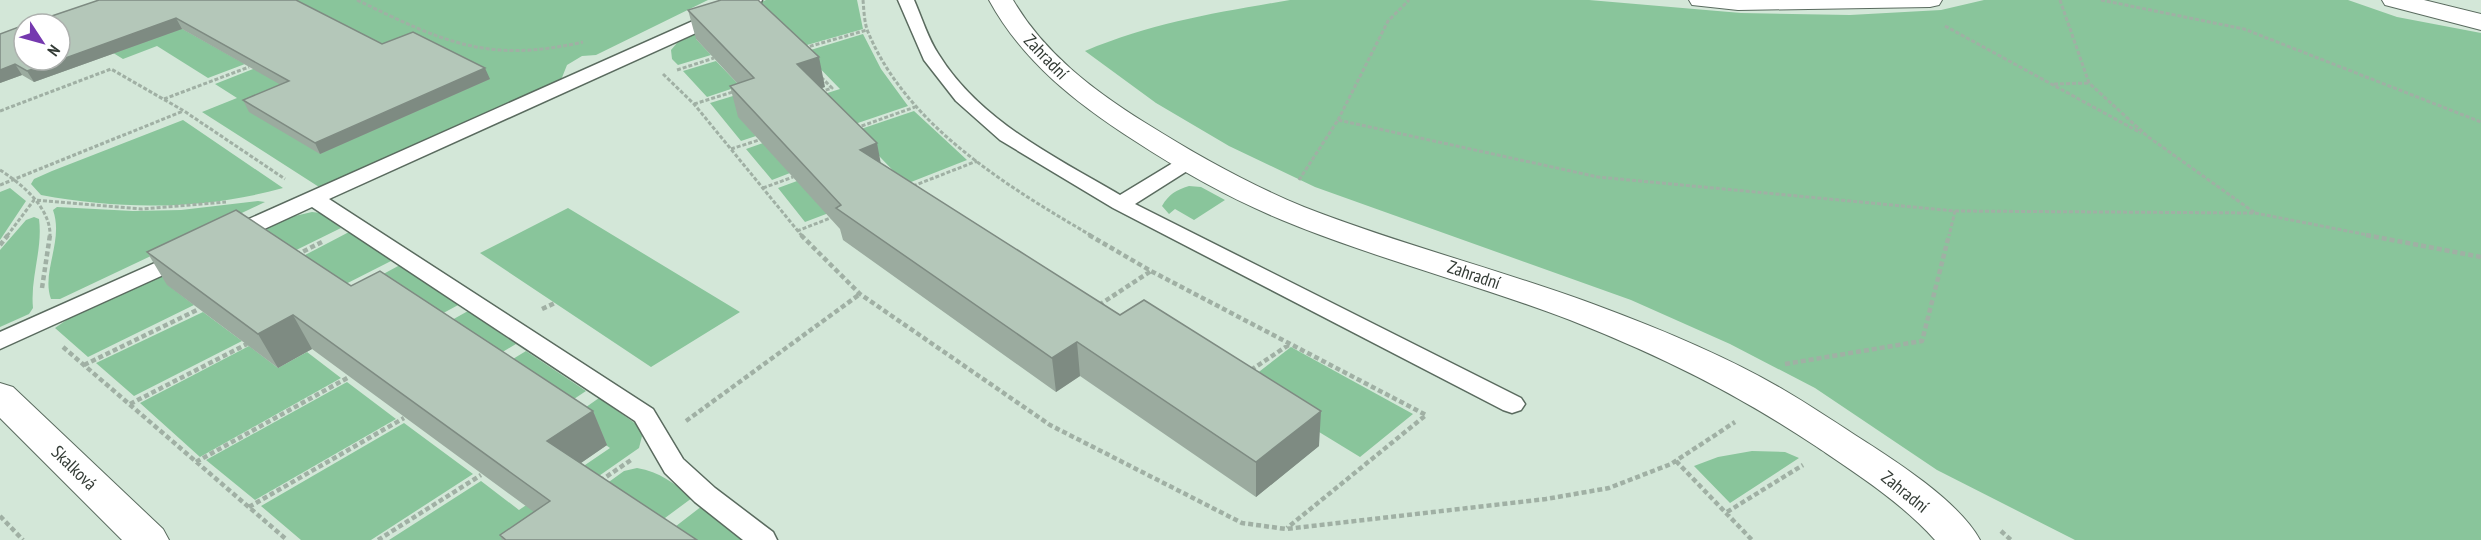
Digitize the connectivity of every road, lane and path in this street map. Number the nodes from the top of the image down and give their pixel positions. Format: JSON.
{"nodes":[{"id":1,"x":357,"y":0,"type":"edge"},
{"id":2,"x":754,"y":0,"type":"edge"},
{"id":3,"x":862,"y":0,"type":"edge"},
{"id":4,"x":906,"y":0,"type":"edge"},
{"id":5,"x":1001,"y":0,"type":"edge"},
{"id":6,"x":1409,"y":0,"type":"edge"},
{"id":7,"x":1701,"y":0,"type":"edge"},
{"id":8,"x":1930,"y":0,"type":"edge"},
{"id":9,"x":2060,"y":0,"type":"edge"},
{"id":10,"x":2101,"y":0,"type":"edge"},
{"id":11,"x":2394,"y":0,"type":"edge"},
{"id":12,"x":1899,"y":2,"type":"junction"},
{"id":13,"x":2481,"y":22,"type":"edge"},
{"id":14,"x":867,"y":30,"type":"junction"},
{"id":15,"x":585,"y":42,"type":"dead end"},
{"id":16,"x":794,"y":51,"type":"edge"},
{"id":17,"x":641,"y":52,"type":"junction"},
{"id":18,"x":714,"y":58,"type":"edge"},
{"id":19,"x":249,"y":66,"type":"edge"},
{"id":20,"x":817,"y":73,"type":"edge"},
{"id":21,"x":663,"y":74,"type":"junction"},
{"id":22,"x":2089,"y":83,"type":"junction"},
{"id":23,"x":2052,"y":84,"type":"junction"},
{"id":24,"x":743,"y":89,"type":"edge"},
{"id":25,"x":811,"y":95,"type":"edge"},
{"id":26,"x":164,"y":99,"type":"junction"},
{"id":27,"x":694,"y":105,"type":"junction"},
{"id":28,"x":915,"y":107,"type":"junction"},
{"id":29,"x":0,"y":111,"type":"edge"},
{"id":30,"x":184,"y":111,"type":"junction"},
{"id":31,"x":1338,"y":120,"type":"junction"},
{"id":32,"x":2481,"y":122,"type":"edge"},
{"id":33,"x":848,"y":131,"type":"edge"},
{"id":34,"x":2147,"y":136,"type":"junction"},
{"id":35,"x":759,"y":140,"type":"edge"},
{"id":36,"x":731,"y":149,"type":"junction"},
{"id":37,"x":977,"y":161,"type":"junction"},
{"id":38,"x":1188,"y":162,"type":"junction"},
{"id":39,"x":0,"y":170,"type":"edge"},
{"id":40,"x":793,"y":177,"type":"edge"},
{"id":41,"x":16,"y":179,"type":"junction"},
{"id":42,"x":0,"y":185,"type":"edge"},
{"id":43,"x":763,"y":188,"type":"junction"},
{"id":44,"x":904,"y":189,"type":"edge"},
{"id":45,"x":313,"y":198,"type":"junction"},
{"id":46,"x":34,"y":200,"type":"junction"},
{"id":47,"x":233,"y":201,"type":"dead end"},
{"id":48,"x":1120,"y":204,"type":"junction"},
{"id":49,"x":1281,"y":207,"type":"junction"},
{"id":50,"x":1955,"y":211,"type":"junction"},
{"id":51,"x":2254,"y":213,"type":"junction"},
{"id":52,"x":840,"y":214,"type":"edge"},
{"id":53,"x":355,"y":225,"type":"junction"},
{"id":54,"x":797,"y":231,"type":"junction"},
{"id":55,"x":0,"y":245,"type":"edge"},
{"id":56,"x":292,"y":257,"type":"edge"},
{"id":57,"x":2481,"y":257,"type":"edge"},
{"id":58,"x":1151,"y":271,"type":"junction"},
{"id":59,"x":860,"y":294,"type":"junction"},
{"id":60,"x":199,"y":309,"type":"edge"},
{"id":61,"x":1093,"y":309,"type":"edge"},
{"id":62,"x":37,"y":324,"type":"junction"},
{"id":63,"x":0,"y":341,"type":"edge"},
{"id":64,"x":247,"y":344,"type":"edge"},
{"id":65,"x":1290,"y":344,"type":"junction"},
{"id":66,"x":84,"y":365,"type":"junction"},
{"id":67,"x":1244,"y":375,"type":"edge"},
{"id":68,"x":349,"y":377,"type":"edge"},
{"id":69,"x":0,"y":396,"type":"edge"},
{"id":70,"x":1770,"y":398,"type":"junction"},
{"id":71,"x":130,"y":404,"type":"junction"},
{"id":72,"x":1512,"y":404,"type":"dead end"},
{"id":73,"x":404,"y":418,"type":"edge"},
{"id":74,"x":660,"y":440,"type":"junction"},
{"id":75,"x":1676,"y":461,"type":"junction"},
{"id":76,"x":196,"y":462,"type":"junction"},
{"id":77,"x":1803,"y":465,"type":"dead end"},
{"id":78,"x":482,"y":475,"type":"edge"},
{"id":79,"x":592,"y":486,"type":"edge"},
{"id":80,"x":249,"y":507,"type":"junction"},
{"id":81,"x":1727,"y":512,"type":"junction"},
{"id":82,"x":0,"y":516,"type":"edge"},
{"id":83,"x":1286,"y":529,"type":"junction"},
{"id":84,"x":23,"y":540,"type":"edge"},
{"id":85,"x":148,"y":540,"type":"edge"},
{"id":86,"x":287,"y":540,"type":"edge"},
{"id":87,"x":378,"y":540,"type":"edge"},
{"id":88,"x":763,"y":540,"type":"edge"},
{"id":89,"x":1752,"y":540,"type":"edge"},
{"id":90,"x":1959,"y":540,"type":"edge"}],
"edges":[{"from":1,"to":15,"type":"path"},
{"from":2,"to":17,"type":"lane"},
{"from":3,"to":14,"type":"path"},
{"from":4,"to":48,"type":"lane"},
{"from":5,"to":38,"type":"street","name":"Zahradní"},
{"from":6,"to":31,"type":"path"},
{"from":7,"to":12,"type":"street"},
{"from":8,"to":12,"type":"street"},
{"from":9,"to":22,"type":"path"},
{"from":10,"to":32,"type":"path"},
{"from":11,"to":13,"type":"street"},
{"from":12,"to":23,"type":"path"},
{"from":14,"to":16,"type":"path"},
{"from":14,"to":28,"type":"path"},
{"from":17,"to":21,"type":"path"},
{"from":17,"to":45,"type":"lane"},
{"from":18,"to":21,"type":"path"},
{"from":19,"to":26,"type":"path"},
{"from":20,"to":25,"type":"path"},
{"from":21,"to":27,"type":"path"},
{"from":22,"to":23,"type":"path"},
{"from":22,"to":34,"type":"path"},
{"from":23,"to":34,"type":"path"},
{"from":24,"to":27,"type":"path"},
{"from":26,"to":29,"type":"path"},
{"from":26,"to":30,"type":"path"},
{"from":27,"to":36,"type":"path"},
{"from":28,"to":33,"type":"path"},
{"from":28,"to":37,"type":"path"},
{"from":30,"to":41,"type":"path"},
{"from":30,"to":45,"type":"path"},
{"from":31,"to":49,"type":"path"},
{"from":31,"to":50,"type":"path"},
{"from":34,"to":51,"type":"path"},
{"from":35,"to":36,"type":"path"},
{"from":36,"to":43,"type":"path"},
{"from":37,"to":44,"type":"path"},
{"from":37,"to":58,"type":"path"},
{"from":38,"to":48,"type":"lane"},
{"from":38,"to":49,"type":"street","name":"Zahradní"},
{"from":39,"to":41,"type":"path"},
{"from":40,"to":43,"type":"path"},
{"from":41,"to":42,"type":"path"},
{"from":41,"to":46,"type":"path"},
{"from":43,"to":54,"type":"path"},
{"from":45,"to":53,"type":"lane"},
{"from":45,"to":62,"type":"lane"},
{"from":46,"to":47,"type":"path"},
{"from":46,"to":55,"type":"path"},
{"from":46,"to":62,"type":"path"},
{"from":48,"to":72,"type":"lane"},
{"from":49,"to":70,"type":"street","name":"Zahradní"},
{"from":50,"to":51,"type":"path"},
{"from":50,"to":70,"type":"path"},
{"from":51,"to":57,"type":"path"},
{"from":52,"to":54,"type":"path"},
{"from":53,"to":56,"type":"path"},
{"from":53,"to":74,"type":"lane"},
{"from":54,"to":59,"type":"path"},
{"from":58,"to":61,"type":"path"},
{"from":58,"to":65,"type":"path"},
{"from":59,"to":74,"type":"path"},
{"from":59,"to":83,"type":"path"},
{"from":60,"to":66,"type":"path"},
{"from":62,"to":63,"type":"lane"},
{"from":62,"to":66,"type":"path"},
{"from":64,"to":71,"type":"path"},
{"from":65,"to":67,"type":"path"},
{"from":65,"to":83,"type":"path"},
{"from":66,"to":71,"type":"path"},
{"from":68,"to":76,"type":"path"},
{"from":69,"to":85,"type":"street","name":"Skalková"},
{"from":70,"to":75,"type":"path"},
{"from":70,"to":90,"type":"street","name":"Zahradní"},
{"from":71,"to":76,"type":"path"},
{"from":73,"to":80,"type":"path"},
{"from":74,"to":79,"type":"path"},
{"from":74,"to":88,"type":"lane"},
{"from":75,"to":81,"type":"path"},
{"from":75,"to":83,"type":"path"},
{"from":76,"to":80,"type":"path"},
{"from":77,"to":81,"type":"path"},
{"from":78,"to":87,"type":"path"},
{"from":80,"to":86,"type":"path"},
{"from":81,"to":89,"type":"path"},
{"from":82,"to":84,"type":"path"}]}
